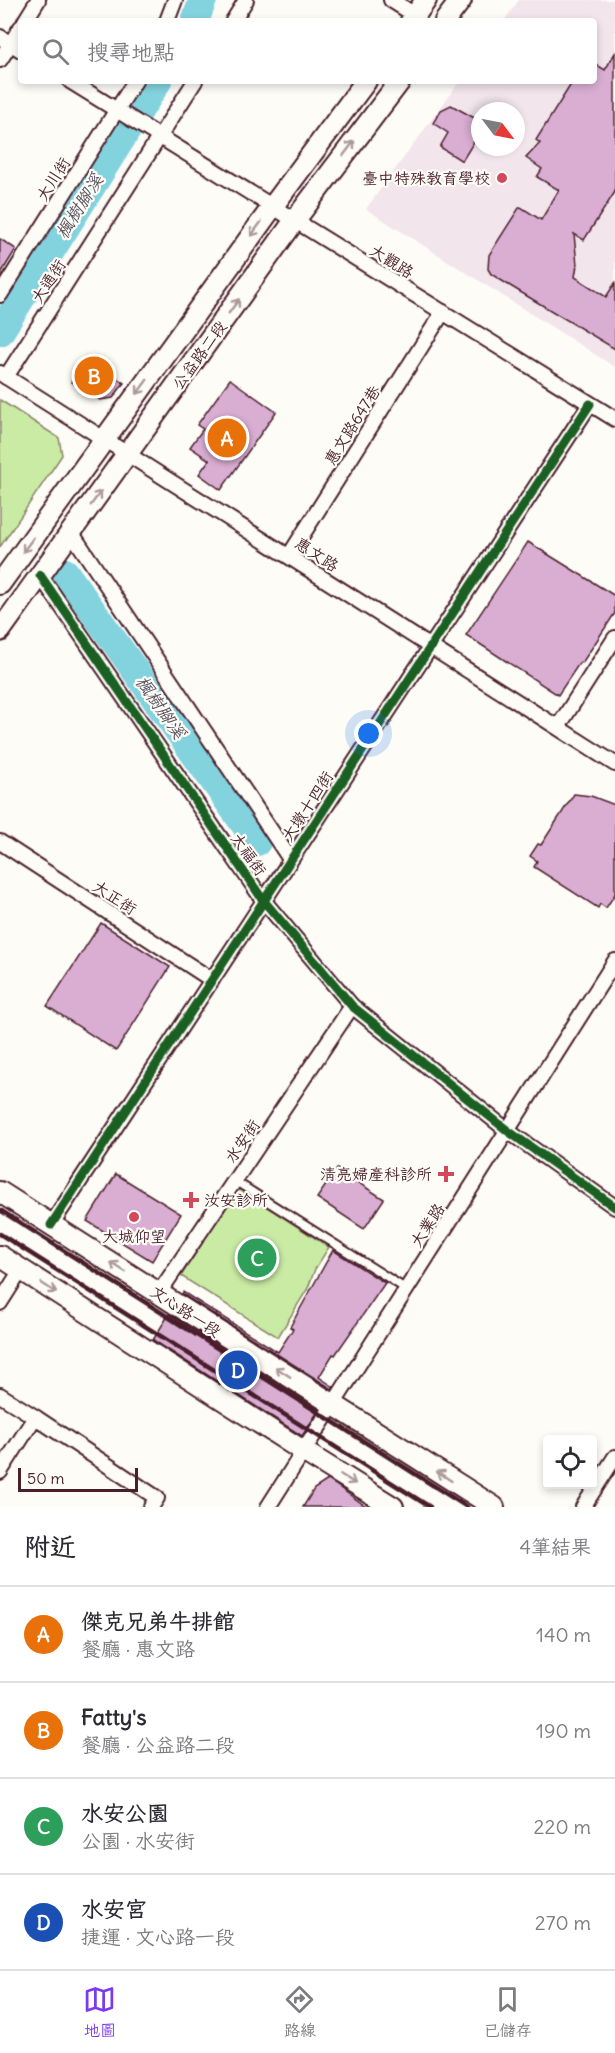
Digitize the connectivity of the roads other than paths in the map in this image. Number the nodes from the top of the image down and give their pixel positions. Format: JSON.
{"nodes":[{"id":1,"x":38,"y":0,"type":"edge"},
{"id":2,"x":175,"y":0,"type":"edge"},
{"id":3,"x":246,"y":0,"type":"edge"},
{"id":4,"x":391,"y":0,"type":"edge"},
{"id":5,"x":461,"y":0,"type":"edge"},
{"id":6,"x":417,"y":12,"type":"edge"},
{"id":7,"x":27,"y":18,"type":"edge"},
{"id":8,"x":168,"y":18,"type":"edge"},
{"id":9,"x":235,"y":18,"type":"edge"},
{"id":10,"x":447,"y":18,"type":"edge"},
{"id":11,"x":10,"y":44,"type":"edge"},
{"id":12,"x":0,"y":60,"type":"edge"},
{"id":13,"x":75,"y":84,"type":"edge"},
{"id":14,"x":134,"y":84,"type":"edge"},
{"id":15,"x":193,"y":84,"type":"edge"},
{"id":16,"x":364,"y":84,"type":"edge"},
{"id":17,"x":398,"y":84,"type":"edge"},
{"id":18,"x":120,"y":113,"type":"junction"},
{"id":19,"x":155,"y":134,"type":"junction"},
{"id":20,"x":273,"y":206,"type":"junction"},
{"id":21,"x":295,"y":220,"type":"junction"},
{"id":22,"x":0,"y":295,"type":"edge"},
{"id":23,"x":443,"y":312,"type":"junction"},
{"id":24,"x":3,"y":375,"type":"edge"},
{"id":25,"x":590,"y":404,"type":"junction"},
{"id":26,"x":615,"y":419,"type":"edge"},
{"id":27,"x":105,"y":439,"type":"junction"},
{"id":28,"x":128,"y":453,"type":"junction"},
{"id":29,"x":71,"y":532,"type":"junction"},
{"id":30,"x":290,"y":556,"type":"junction"},
{"id":31,"x":40,"y":576,"type":"junction"},
{"id":32,"x":0,"y":584,"type":"edge"},
{"id":33,"x":0,"y":631,"type":"edge"},
{"id":34,"x":615,"y":638,"type":"edge"},
{"id":35,"x":430,"y":646,"type":"junction"},
{"id":36,"x":558,"y":727,"type":"junction"},
{"id":37,"x":615,"y":764,"type":"edge"},
{"id":38,"x":0,"y":842,"type":"edge"},
{"id":39,"x":290,"y":859,"type":"junction"},
{"id":40,"x":263,"y":900,"type":"junction"},
{"id":41,"x":615,"y":961,"type":"edge"},
{"id":42,"x":212,"y":980,"type":"junction"},
{"id":43,"x":352,"y":1006,"type":"junction"},
{"id":44,"x":508,"y":1131,"type":"junction"},
{"id":45,"x":235,"y":1181,"type":"junction"},
{"id":46,"x":0,"y":1192,"type":"edge"},
{"id":47,"x":615,"y":1207,"type":"edge"},
{"id":48,"x":51,"y":1225,"type":"junction"},
{"id":49,"x":0,"y":1256,"type":"edge"},
{"id":50,"x":21,"y":1270,"type":"junction"},
{"id":51,"x":406,"y":1289,"type":"junction"},
{"id":52,"x":159,"y":1293,"type":"junction"},
{"id":53,"x":0,"y":1303,"type":"edge"},
{"id":54,"x":0,"y":1395,"type":"edge"},
{"id":55,"x":332,"y":1404,"type":"junction"},
{"id":56,"x":35,"y":1417,"type":"junction"},
{"id":57,"x":303,"y":1451,"type":"junction"},
{"id":58,"x":615,"y":1457,"type":"edge"},
{"id":59,"x":0,"y":1472,"type":"edge"},
{"id":60,"x":152,"y":1507,"type":"edge"},
{"id":61,"x":268,"y":1507,"type":"edge"},
{"id":62,"x":393,"y":1507,"type":"edge"},
{"id":63,"x":494,"y":1507,"type":"edge"},
{"id":64,"x":583,"y":1507,"type":"edge"}],
"edges":[{"from":1,"to":7,"type":"street"},
{"from":2,"to":8,"type":"street"},
{"from":3,"to":9,"type":"street"},
{"from":4,"to":6,"type":"street"},
{"from":5,"to":10,"type":"main road"},
{"from":11,"to":12,"type":"street"},
{"from":13,"to":18,"type":"street"},
{"from":14,"to":18,"type":"street","name":"大川街"},
{"from":15,"to":19,"type":"street","name":"大通街"},
{"from":16,"to":20,"type":"main road","name":"公益路二段"},
{"from":21,"to":17,"type":"main road","name":"公益路二段","one_way":true},
{"from":18,"to":19,"type":"street","name":"大觀路"},
{"from":18,"to":22,"type":"street","name":"大川街"},
{"from":19,"to":20,"type":"street","name":"大觀路"},
{"from":19,"to":24,"type":"street","name":"大通街"},
{"from":20,"to":21,"type":"street","name":"大觀路"},
{"from":20,"to":27,"type":"main road","name":"公益路二段","one_way":true},
{"from":21,"to":23,"type":"street","name":"大觀路"},
{"from":28,"to":21,"type":"main road","name":"公益路二段","one_way":true},
{"from":23,"to":25,"type":"street","name":"大觀路"},
{"from":23,"to":30,"type":"street","name":"惠文路647巷"},
{"from":24,"to":27,"type":"street","name":"惠文路"},
{"from":25,"to":26,"type":"street","name":"大觀路"},
{"from":25,"to":35,"type":"street","name":"大墩十四街"},
{"from":27,"to":28,"type":"street","name":"惠文路"},
{"from":27,"to":32,"type":"main road","name":"公益路二段","one_way":true},
{"from":29,"to":28,"type":"main road","name":"公益路二段","one_way":true},
{"from":28,"to":30,"type":"street","name":"惠文路"},
{"from":29,"to":31,"type":"main road","name":"公益路二段"},
{"from":29,"to":39,"type":"street","name":"大福街"},
{"from":30,"to":35,"type":"street","name":"惠文路"},
{"from":31,"to":33,"type":"main road","name":"公益路二段"},
{"from":31,"to":40,"type":"street","name":"大福街"},
{"from":34,"to":36,"type":"street"},
{"from":35,"to":36,"type":"street","name":"惠文路"},
{"from":35,"to":39,"type":"street","name":"大墩十四街"},
{"from":36,"to":37,"type":"street","name":"惠文路"},
{"from":38,"to":42,"type":"street","name":"大正街"},
{"from":39,"to":40,"type":"street","name":"大墩十四街"},
{"from":40,"to":42,"type":"street","name":"大墩十四街"},
{"from":40,"to":43,"type":"street","name":"大福街"},
{"from":41,"to":44,"type":"street","name":"大業路"},
{"from":42,"to":48,"type":"street","name":"大墩十四街"},
{"from":43,"to":44,"type":"street","name":"大福街"},
{"from":43,"to":45,"type":"street","name":"水安街"},
{"from":44,"to":47,"type":"street","name":"大福街"},
{"from":44,"to":51,"type":"street","name":"大業路"},
{"from":45,"to":51,"type":"lane"},
{"from":45,"to":52,"type":"street","name":"水安街"},
{"from":46,"to":48,"type":"main road","name":"文心路一段"},
{"from":52,"to":48,"type":"main road","name":"文心路一段","one_way":true},
{"from":49,"to":50,"type":"main road"},
{"from":50,"to":53,"type":"street"},
{"from":50,"to":57,"type":"main road","one_way":true},
{"from":51,"to":55,"type":"street","name":"大業路"},
{"from":55,"to":52,"type":"main road","name":"文心路一段","one_way":true},
{"from":54,"to":56,"type":"street"},
{"from":55,"to":57,"type":"street","name":"大業路"},
{"from":63,"to":55,"type":"main road","name":"文心路一段","one_way":true},
{"from":56,"to":59,"type":"street"},
{"from":56,"to":60,"type":"street"},
{"from":57,"to":61,"type":"street","name":"大業路"},
{"from":57,"to":62,"type":"main road","one_way":true},
{"from":58,"to":64,"type":"street"}]}
